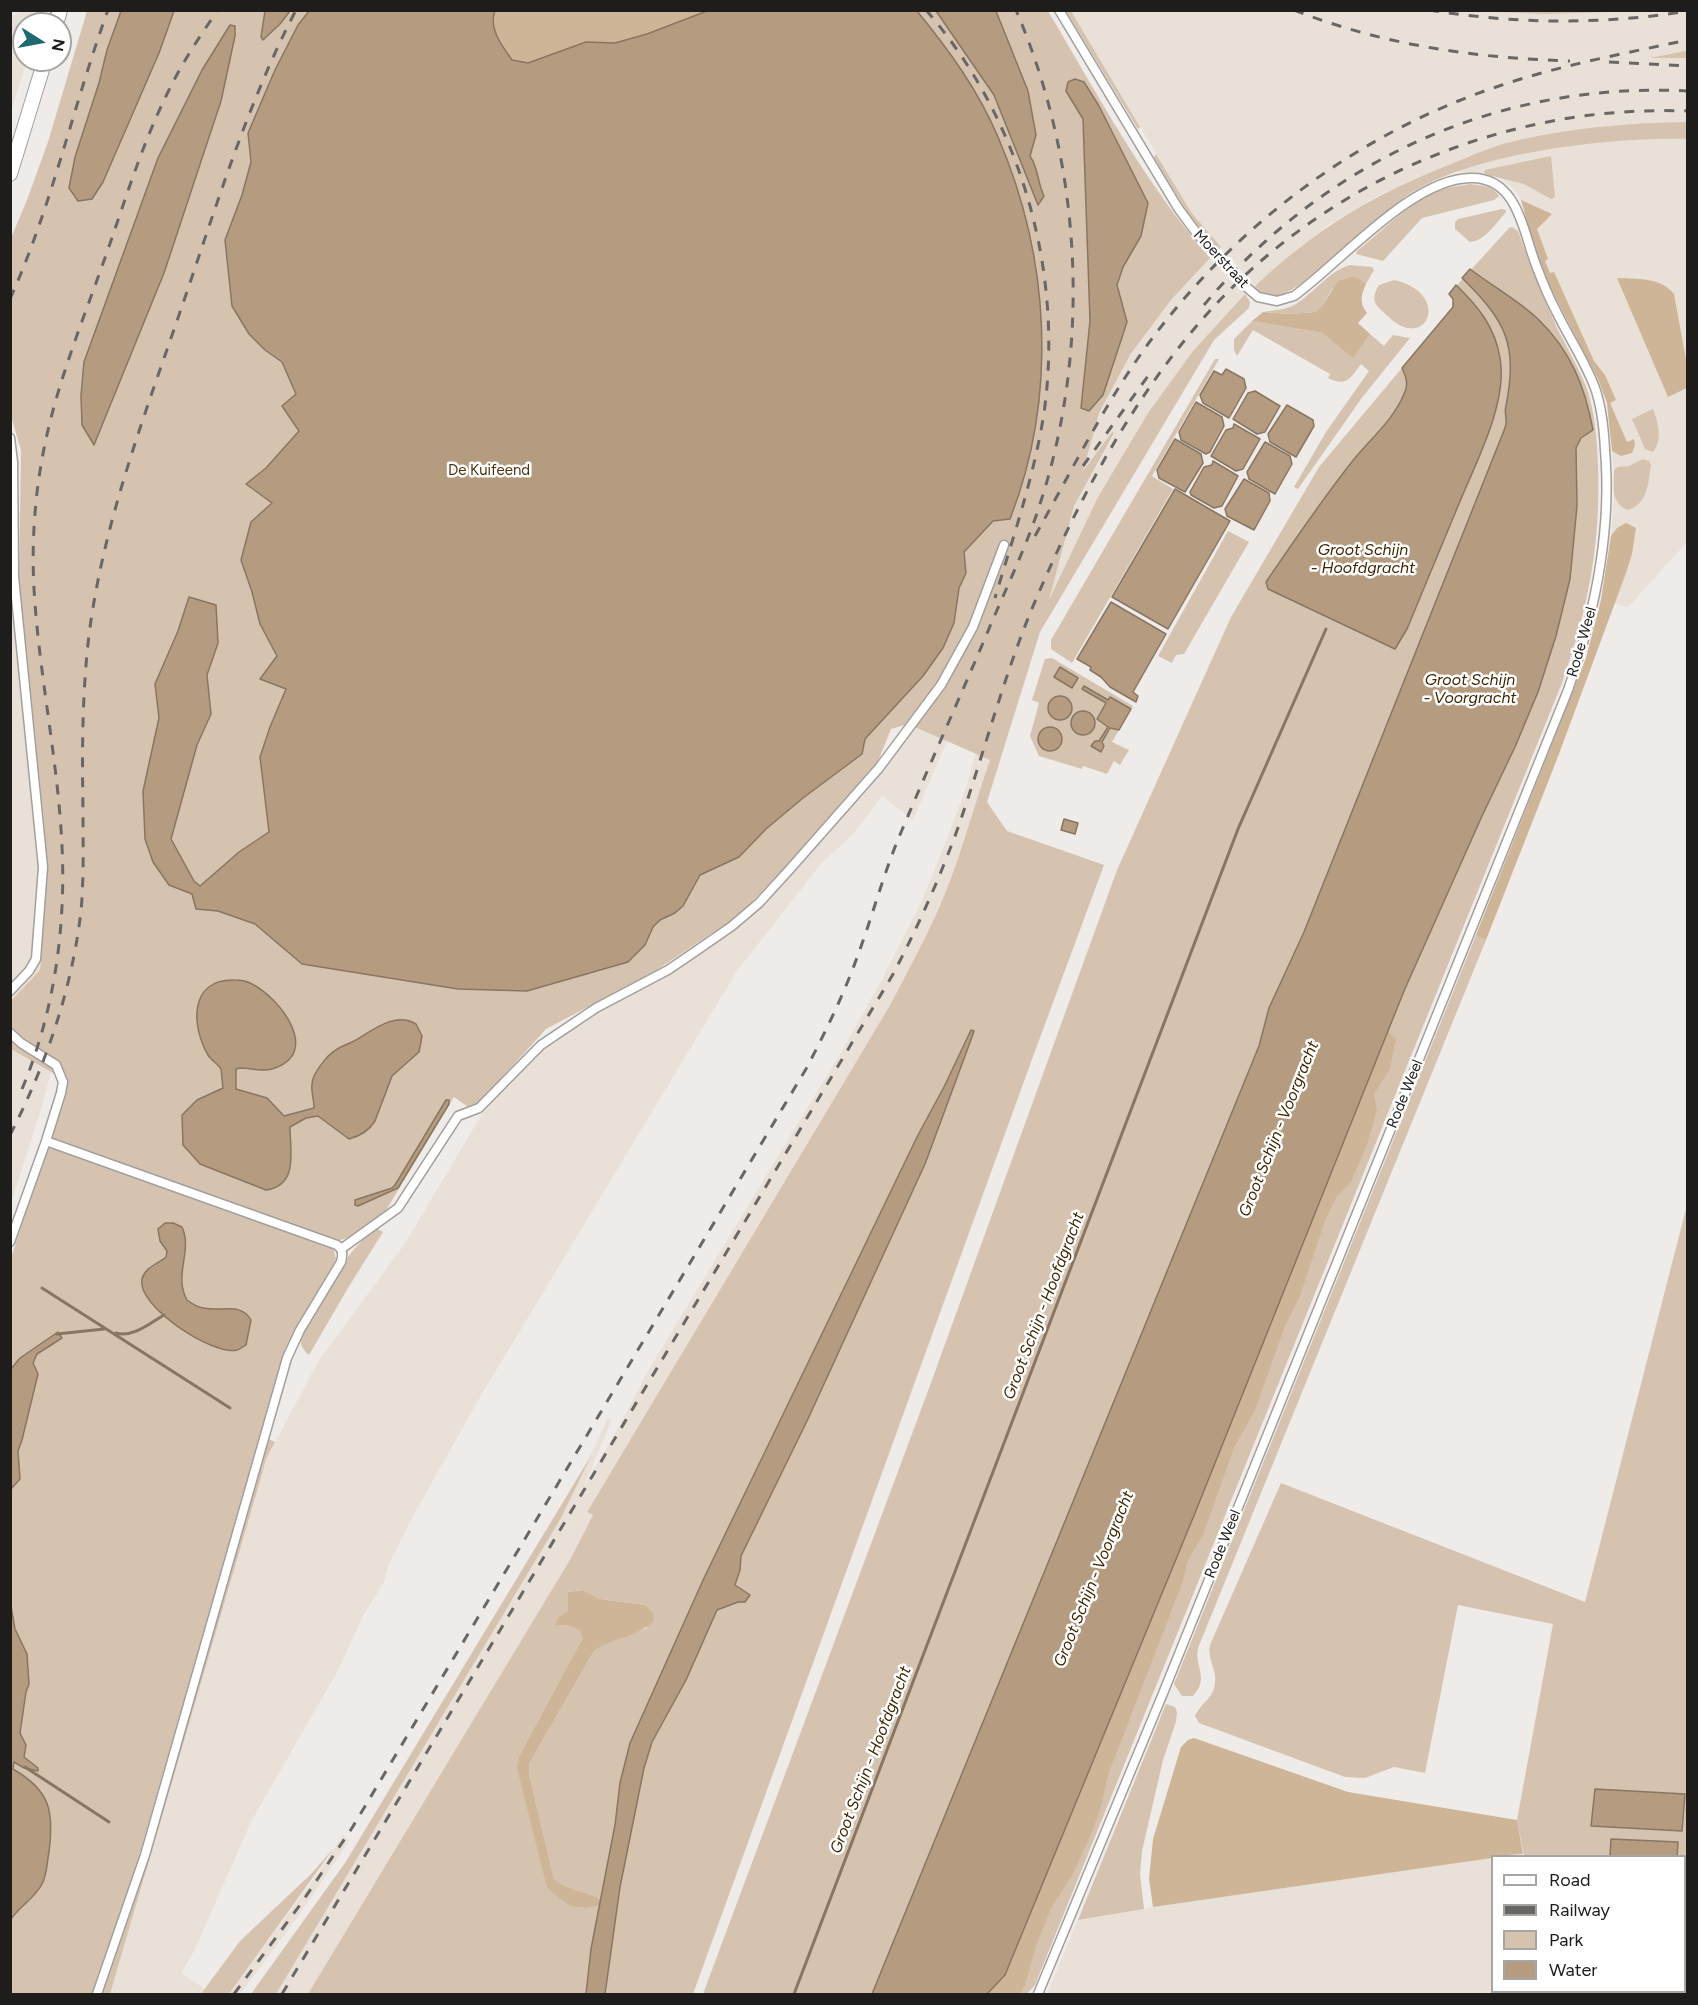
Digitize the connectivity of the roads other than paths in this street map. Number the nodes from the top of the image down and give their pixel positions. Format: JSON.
{"nodes":[{"id":1,"x":1059,"y":10,"type":"edge"},
{"id":2,"x":41,"y":72,"type":"edge"},
{"id":3,"x":10,"y":174,"type":"edge"},
{"id":4,"x":1496,"y":184,"type":"joint"},
{"id":5,"x":10,"y":438,"type":"edge"},
{"id":6,"x":1004,"y":545,"type":"dead end"},
{"id":7,"x":10,"y":991,"type":"edge"},
{"id":8,"x":10,"y":1033,"type":"edge"},
{"id":9,"x":46,"y":1142,"type":"junction"},
{"id":10,"x":10,"y":1242,"type":"edge"},
{"id":11,"x":341,"y":1249,"type":"junction"},
{"id":12,"x":97,"y":1995,"type":"edge"},
{"id":13,"x":1038,"y":1995,"type":"edge"}],
"edges":[{"from":1,"to":4,"type":"street","name":"Moerstraat"},
{"from":2,"to":3,"type":"main road"},
{"from":4,"to":13,"type":"street","name":"Rode Weel"},
{"from":5,"to":7,"type":"street"},
{"from":6,"to":11,"type":"street"},
{"from":8,"to":9,"type":"street"},
{"from":9,"to":10,"type":"street"},
{"from":9,"to":11,"type":"street"},
{"from":11,"to":12,"type":"street"}]}
